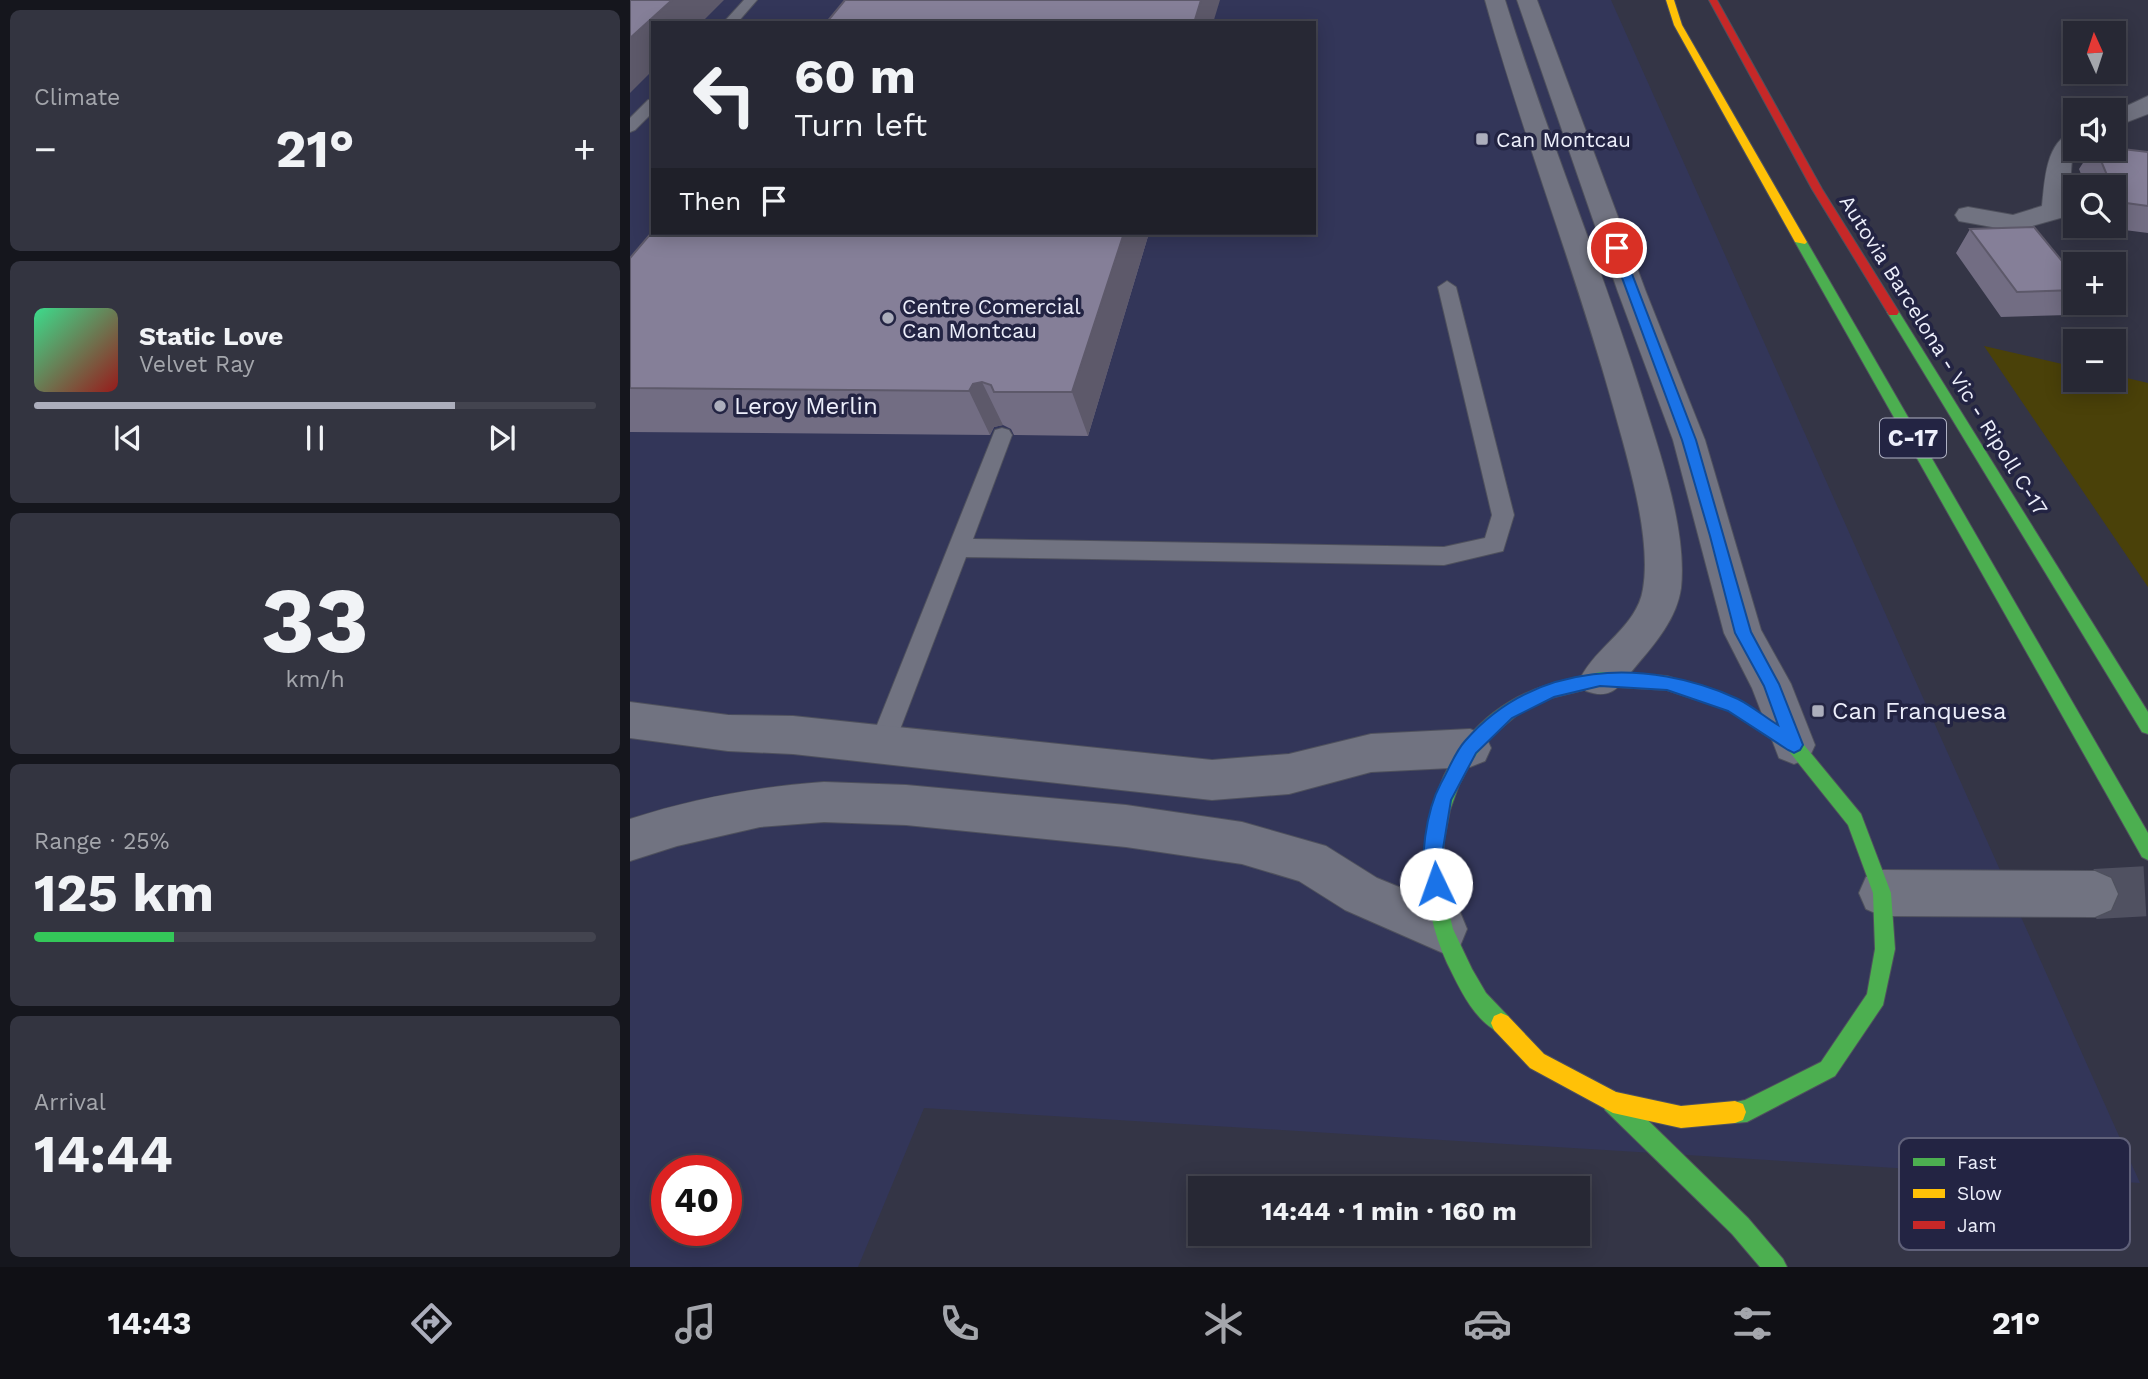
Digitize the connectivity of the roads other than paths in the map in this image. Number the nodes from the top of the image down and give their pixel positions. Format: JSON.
{"nodes":[{"id":1,"x":751,"y":0,"type":"edge"},
{"id":2,"x":1495,"y":0,"type":"edge"},
{"id":3,"x":1527,"y":0,"type":"edge"},
{"id":4,"x":1670,"y":0,"type":"edge"},
{"id":5,"x":1713,"y":0,"type":"edge"},
{"id":6,"x":731,"y":21,"type":"edge"},
{"id":7,"x":651,"y":105,"type":"edge"},
{"id":8,"x":2146,"y":108,"type":"edge"},
{"id":9,"x":2126,"y":116,"type":"edge"},
{"id":10,"x":630,"y":127,"type":"edge"},
{"id":11,"x":2063,"y":155,"type":"edge"},
{"id":12,"x":1968,"y":215,"type":"dead end"},
{"id":13,"x":1447,"y":287,"type":"dead end"},
{"id":14,"x":1002,"y":435,"type":"edge"},
{"id":15,"x":958,"y":548,"type":"junction"},
{"id":16,"x":1600,"y":679,"type":"junction"},
{"id":17,"x":630,"y":720,"type":"edge"},
{"id":18,"x":2148,"y":727,"type":"edge"},
{"id":19,"x":882,"y":745,"type":"junction"},
{"id":20,"x":1794,"y":745,"type":"junction"},
{"id":21,"x":1469,"y":748,"type":"junction"},
{"id":22,"x":630,"y":840,"type":"edge"},
{"id":23,"x":2148,"y":851,"type":"edge"},
{"id":24,"x":1882,"y":893,"type":"junction"},
{"id":25,"x":2095,"y":894,"type":"tunnel mouth"},
{"id":26,"x":1443,"y":929,"type":"junction"},
{"id":27,"x":1613,"y":1102,"type":"junction"},
{"id":28,"x":1775,"y":1267,"type":"edge"}],
"edges":[{"from":1,"to":6,"type":"lane"},
{"from":2,"to":16,"type":"street"},
{"from":3,"to":20,"type":"street"},
{"from":4,"to":23,"type":"main road","number":"C-17"},
{"from":5,"to":18,"type":"main road","name":"Autovia Barcelona - Vic - Ripoll C-17","number":"C-17"},
{"from":7,"to":10,"type":"lane"},
{"from":8,"to":9,"type":"street"},
{"from":11,"to":12,"type":"street"},
{"from":13,"to":15,"type":"lane"},
{"from":14,"to":15,"type":"lane"},
{"from":15,"to":19,"type":"lane"},
{"from":16,"to":20,"type":"main road"},
{"from":16,"to":21,"type":"main road"},
{"from":17,"to":19,"type":"street"},
{"from":19,"to":21,"type":"street"},
{"from":20,"to":24,"type":"main road"},
{"from":21,"to":26,"type":"main road"},
{"from":22,"to":26,"type":"street"},
{"from":24,"to":25,"type":"street"},
{"from":24,"to":27,"type":"main road"},
{"from":26,"to":27,"type":"main road"},
{"from":27,"to":28,"type":"main road"}]}
